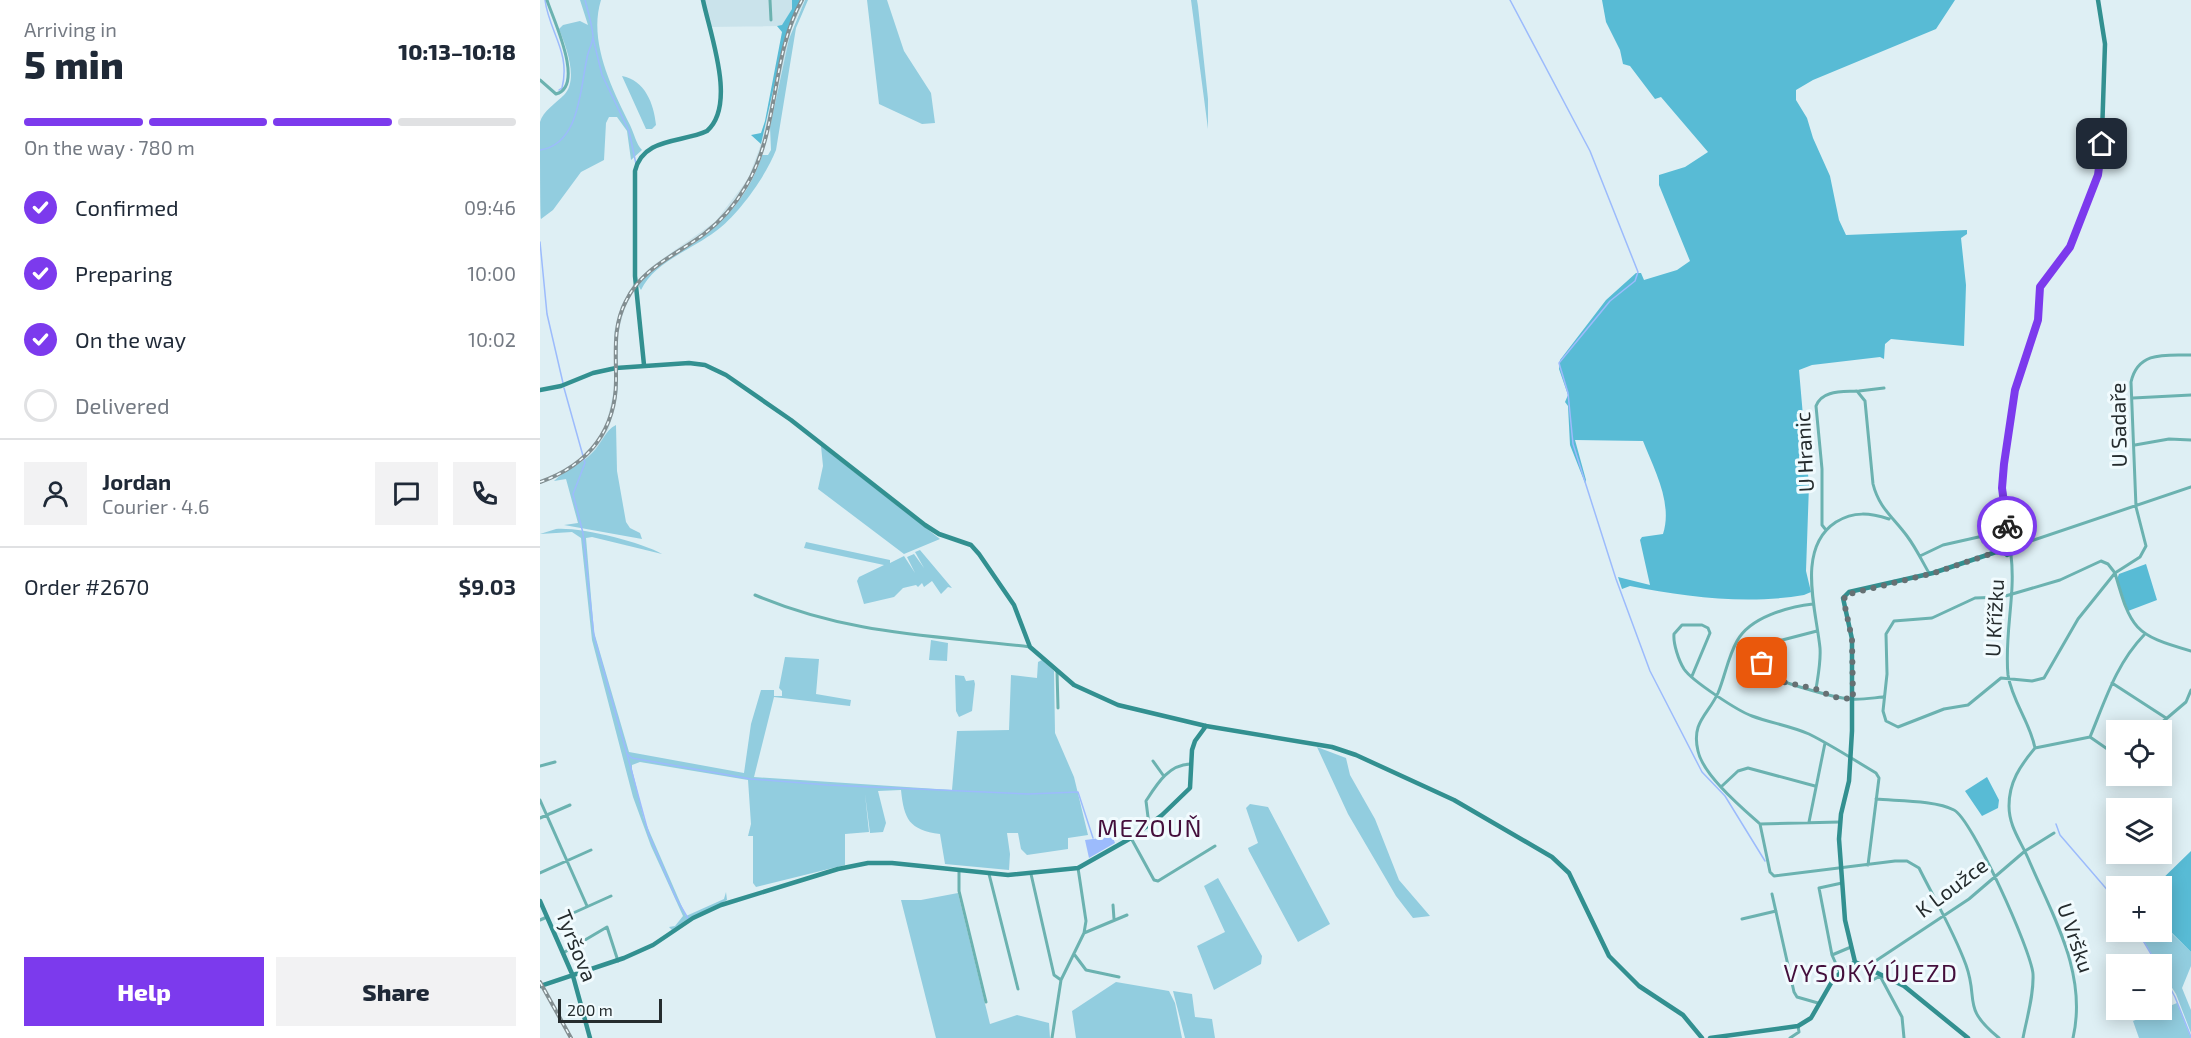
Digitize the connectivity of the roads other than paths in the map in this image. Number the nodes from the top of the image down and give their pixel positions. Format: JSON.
{"nodes":[{"id":1,"x":547,"y":0,"type":"edge"},
{"id":2,"x":703,"y":0,"type":"edge"},
{"id":3,"x":770,"y":0,"type":"edge"},
{"id":4,"x":2097,"y":0,"type":"edge"},
{"id":5,"x":771,"y":20,"type":"dead end"},
{"id":6,"x":540,"y":80,"type":"edge"},
{"id":7,"x":2191,"y":355,"type":"edge"},
{"id":8,"x":644,"y":365,"type":"junction"},
{"id":9,"x":1884,"y":388,"type":"dead end"},
{"id":10,"x":540,"y":390,"type":"edge"},
{"id":11,"x":1857,"y":391,"type":"junction"},
{"id":12,"x":2191,"y":395,"type":"edge"},
{"id":13,"x":2132,"y":398,"type":"junction"},
{"id":14,"x":2191,"y":440,"type":"edge"},
{"id":15,"x":2135,"y":445,"type":"junction"},
{"id":16,"x":2191,"y":488,"type":"edge"},
{"id":17,"x":2136,"y":507,"type":"junction"},
{"id":18,"x":1890,"y":519,"type":"junction"},
{"id":19,"x":1982,"y":529,"type":"dead end"},
{"id":20,"x":1826,"y":530,"type":"junction"},
{"id":21,"x":1983,"y":536,"type":"junction"},
{"id":22,"x":2009,"y":541,"type":"junction"},
{"id":23,"x":1983,"y":542,"type":"dead end"},
{"id":24,"x":2016,"y":546,"type":"junction"},
{"id":25,"x":2002,"y":550,"type":"junction"},
{"id":26,"x":2011,"y":555,"type":"junction"},
{"id":27,"x":1920,"y":556,"type":"junction"},
{"id":28,"x":1929,"y":573,"type":"junction"},
{"id":29,"x":2115,"y":573,"type":"junction"},
{"id":30,"x":2013,"y":592,"type":"junction"},
{"id":31,"x":755,"y":595,"type":"dead end"},
{"id":32,"x":1813,"y":604,"type":"junction"},
{"id":33,"x":1817,"y":631,"type":"junction"},
{"id":34,"x":2144,"y":635,"type":"junction"},
{"id":35,"x":1030,"y":647,"type":"junction"},
{"id":36,"x":2191,"y":651,"type":"edge"},
{"id":37,"x":1057,"y":671,"type":"junction"},
{"id":38,"x":1692,"y":676,"type":"junction"},
{"id":39,"x":2009,"y":677,"type":"junction"},
{"id":40,"x":2112,"y":683,"type":"junction"},
{"id":41,"x":1816,"y":689,"type":"junction"},
{"id":42,"x":2191,"y":690,"type":"edge"},
{"id":43,"x":1717,"y":695,"type":"junction"},
{"id":44,"x":1884,"y":698,"type":"junction"},
{"id":45,"x":1853,"y":699,"type":"junction"},
{"id":46,"x":1058,"y":708,"type":"dead end"},
{"id":47,"x":2166,"y":718,"type":"joint"},
{"id":48,"x":1206,"y":726,"type":"junction"},
{"id":49,"x":2090,"y":737,"type":"junction"},
{"id":50,"x":1825,"y":743,"type":"junction"},
{"id":51,"x":2035,"y":748,"type":"junction"},
{"id":52,"x":2106,"y":748,"type":"edge"},
{"id":53,"x":1851,"y":757,"type":"junction"},
{"id":54,"x":1153,"y":761,"type":"dead end"},
{"id":55,"x":555,"y":762,"type":"dead end"},
{"id":56,"x":1190,"y":764,"type":"junction"},
{"id":57,"x":540,"y":766,"type":"edge"},
{"id":58,"x":1163,"y":775,"type":"junction"},
{"id":59,"x":1722,"y":786,"type":"junction"},
{"id":60,"x":1815,"y":786,"type":"junction"},
{"id":61,"x":1876,"y":799,"type":"junction"},
{"id":62,"x":540,"y":800,"type":"edge"},
{"id":63,"x":570,"y":805,"type":"dead end"},
{"id":64,"x":547,"y":815,"type":"junction"},
{"id":65,"x":540,"y":818,"type":"edge"},
{"id":66,"x":1809,"y":822,"type":"junction"},
{"id":67,"x":1840,"y":822,"type":"junction"},
{"id":68,"x":1760,"y":824,"type":"junction"},
{"id":69,"x":1149,"y":825,"type":"junction"},
{"id":70,"x":2054,"y":833,"type":"dead end"},
{"id":71,"x":1131,"y":838,"type":"junction"},
{"id":72,"x":1215,"y":846,"type":"dead end"},
{"id":73,"x":591,"y":850,"type":"dead end"},
{"id":74,"x":2025,"y":851,"type":"junction"},
{"id":75,"x":568,"y":861,"type":"junction"},
{"id":76,"x":1868,"y":865,"type":"junction"},
{"id":77,"x":1078,"y":868,"type":"junction"},
{"id":78,"x":1841,"y":868,"type":"junction"},
{"id":79,"x":959,"y":871,"type":"junction"},
{"id":80,"x":540,"y":873,"type":"edge"},
{"id":81,"x":989,"y":874,"type":"junction"},
{"id":82,"x":1031,"y":874,"type":"junction"},
{"id":83,"x":1994,"y":876,"type":"junction"},
{"id":84,"x":1842,"y":883,"type":"junction"},
{"id":85,"x":1772,"y":894,"type":"dead end"},
{"id":86,"x":611,"y":896,"type":"dead end"},
{"id":87,"x":540,"y":900,"type":"edge"},
{"id":88,"x":1113,"y":905,"type":"dead end"},
{"id":89,"x":587,"y":906,"type":"junction"},
{"id":90,"x":1776,"y":911,"type":"junction"},
{"id":91,"x":571,"y":914,"type":"dead end"},
{"id":92,"x":1127,"y":915,"type":"dead end"},
{"id":93,"x":1943,"y":915,"type":"junction"},
{"id":94,"x":547,"y":917,"type":"junction"},
{"id":95,"x":1114,"y":919,"type":"junction"},
{"id":96,"x":1742,"y":919,"type":"dead end"},
{"id":97,"x":540,"y":920,"type":"edge"},
{"id":98,"x":1084,"y":933,"type":"junction"},
{"id":99,"x":1851,"y":947,"type":"junction"},
{"id":100,"x":563,"y":952,"type":"junction"},
{"id":101,"x":1074,"y":954,"type":"junction"},
{"id":102,"x":1832,"y":955,"type":"junction"},
{"id":103,"x":621,"y":959,"type":"junction"},
{"id":104,"x":1855,"y":962,"type":"junction"},
{"id":105,"x":1868,"y":966,"type":"junction"},
{"id":106,"x":1840,"y":973,"type":"junction"},
{"id":107,"x":573,"y":976,"type":"junction"},
{"id":108,"x":1880,"y":976,"type":"junction"},
{"id":109,"x":1119,"y":977,"type":"dead end"},
{"id":110,"x":1061,"y":980,"type":"junction"},
{"id":111,"x":540,"y":986,"type":"edge"},
{"id":112,"x":1018,"y":989,"type":"dead end"},
{"id":113,"x":986,"y":1002,"type":"dead end"},
{"id":114,"x":1818,"y":1004,"type":"junction"},
{"id":115,"x":1799,"y":1029,"type":"junction"},
{"id":116,"x":1751,"y":1030,"type":"junction"},
{"id":117,"x":1699,"y":1037,"type":"edge"},
{"id":118,"x":590,"y":1038,"type":"edge"},
{"id":119,"x":1052,"y":1038,"type":"edge"},
{"id":120,"x":1710,"y":1038,"type":"edge"},
{"id":121,"x":1753,"y":1038,"type":"edge"},
{"id":122,"x":1791,"y":1038,"type":"edge"},
{"id":123,"x":1802,"y":1038,"type":"edge"},
{"id":124,"x":1904,"y":1038,"type":"edge"},
{"id":125,"x":1968,"y":1038,"type":"edge"},
{"id":126,"x":1999,"y":1038,"type":"edge"},
{"id":127,"x":2023,"y":1038,"type":"edge"},
{"id":128,"x":2073,"y":1038,"type":"edge"}],
"edges":[{"from":1,"to":6,"type":"street"},
{"from":2,"to":8,"type":"street"},
{"from":3,"to":5,"type":"street"},
{"from":4,"to":22,"type":"street"},
{"from":7,"to":13,"type":"street","name":"U Sadaře"},
{"from":8,"to":10,"type":"street"},
{"from":8,"to":35,"type":"street"},
{"from":9,"to":11,"type":"street","name":"U Hranic"},
{"from":11,"to":18,"type":"street"},
{"from":11,"to":20,"type":"street","name":"U Hranic"},
{"from":12,"to":13,"type":"street"},
{"from":13,"to":15,"type":"street","name":"U Sadaře"},
{"from":14,"to":15,"type":"street"},
{"from":15,"to":17,"type":"street","name":"U Sadaře"},
{"from":16,"to":17,"type":"street"},
{"from":17,"to":24,"type":"street"},
{"from":17,"to":29,"type":"street","name":"U Sadaře"},
{"from":18,"to":20,"type":"street"},
{"from":18,"to":27,"type":"street"},
{"from":19,"to":21,"type":"street"},
{"from":20,"to":32,"type":"street"},
{"from":21,"to":23,"type":"street"},
{"from":21,"to":27,"type":"street"},
{"from":22,"to":24,"type":"street"},
{"from":22,"to":25,"type":"street"},
{"from":24,"to":26,"type":"street"},
{"from":25,"to":26,"type":"street"},
{"from":25,"to":28,"type":"street"},
{"from":26,"to":30,"type":"street","name":"U Křížku"},
{"from":27,"to":28,"type":"street"},
{"from":28,"to":45,"type":"street"},
{"from":29,"to":30,"type":"street"},
{"from":29,"to":34,"type":"street"},
{"from":29,"to":39,"type":"street"},
{"from":30,"to":39,"type":"street","name":"U Křížku"},
{"from":30,"to":44,"type":"street"},
{"from":31,"to":35,"type":"street"},
{"from":32,"to":33,"type":"street"},
{"from":32,"to":43,"type":"street"},
{"from":33,"to":41,"type":"street"},
{"from":33,"to":41,"type":"street"},
{"from":34,"to":36,"type":"street"},
{"from":34,"to":40,"type":"street"},
{"from":35,"to":37,"type":"street"},
{"from":37,"to":46,"type":"street"},
{"from":37,"to":48,"type":"street"},
{"from":38,"to":38,"type":"street"},
{"from":38,"to":43,"type":"street"},
{"from":39,"to":44,"type":"street"},
{"from":39,"to":51,"type":"street","name":"U Křížku"},
{"from":40,"to":47,"type":"street"},
{"from":40,"to":49,"type":"street"},
{"from":41,"to":45,"type":"street"},
{"from":42,"to":47,"type":"street"},
{"from":43,"to":50,"type":"street"},
{"from":43,"to":59,"type":"street"},
{"from":44,"to":45,"type":"street"},
{"from":45,"to":53,"type":"street"},
{"from":48,"to":56,"type":"street"},
{"from":48,"to":117,"type":"street"},
{"from":49,"to":51,"type":"street"},
{"from":49,"to":52,"type":"street"},
{"from":50,"to":53,"type":"street"},
{"from":50,"to":60,"type":"street"},
{"from":51,"to":74,"type":"street","name":"U Vršku"},
{"from":53,"to":61,"type":"street"},
{"from":53,"to":67,"type":"street"},
{"from":54,"to":58,"type":"street"},
{"from":55,"to":57,"type":"street"},
{"from":56,"to":58,"type":"street"},
{"from":56,"to":69,"type":"street"},
{"from":58,"to":69,"type":"street"},
{"from":59,"to":60,"type":"street"},
{"from":59,"to":68,"type":"street"},
{"from":60,"to":66,"type":"street"},
{"from":61,"to":76,"type":"street"},
{"from":61,"to":83,"type":"street"},
{"from":62,"to":64,"type":"street"},
{"from":63,"to":64,"type":"street"},
{"from":64,"to":65,"type":"street"},
{"from":64,"to":75,"type":"street"},
{"from":66,"to":67,"type":"street"},
{"from":66,"to":68,"type":"street"},
{"from":67,"to":78,"type":"street"},
{"from":68,"to":78,"type":"street"},
{"from":69,"to":71,"type":"street"},
{"from":70,"to":74,"type":"street","name":"K Loužce"},
{"from":71,"to":72,"type":"street"},
{"from":71,"to":77,"type":"street"},
{"from":73,"to":75,"type":"street"},
{"from":74,"to":83,"type":"street","name":"K Loužce"},
{"from":74,"to":128,"type":"street","name":"U Vršku"},
{"from":75,"to":80,"type":"street"},
{"from":75,"to":89,"type":"street"},
{"from":76,"to":78,"type":"street"},
{"from":76,"to":93,"type":"street"},
{"from":77,"to":82,"type":"street"},
{"from":77,"to":98,"type":"street"},
{"from":78,"to":84,"type":"street"},
{"from":79,"to":81,"type":"street"},
{"from":79,"to":103,"type":"street"},
{"from":79,"to":113,"type":"street"},
{"from":81,"to":82,"type":"street"},
{"from":81,"to":112,"type":"street"},
{"from":82,"to":110,"type":"street"},
{"from":83,"to":93,"type":"street","name":"K Loužce"},
{"from":83,"to":127,"type":"street"},
{"from":84,"to":99,"type":"street"},
{"from":84,"to":102,"type":"street"},
{"from":85,"to":90,"type":"street"},
{"from":86,"to":89,"type":"street"},
{"from":87,"to":94,"type":"street","name":"Tyršova"},
{"from":88,"to":95,"type":"street"},
{"from":89,"to":91,"type":"street"},
{"from":90,"to":96,"type":"street"},
{"from":90,"to":114,"type":"street"},
{"from":92,"to":95,"type":"street"},
{"from":93,"to":105,"type":"street","name":"K Loužce"},
{"from":93,"to":126,"type":"street"},
{"from":94,"to":97,"type":"street"},
{"from":94,"to":100,"type":"street","name":"Tyršova"},
{"from":95,"to":98,"type":"street"},
{"from":98,"to":101,"type":"street"},
{"from":99,"to":102,"type":"street"},
{"from":99,"to":104,"type":"street"},
{"from":100,"to":103,"type":"street"},
{"from":100,"to":107,"type":"street","name":"Tyršova"},
{"from":101,"to":109,"type":"street"},
{"from":101,"to":110,"type":"street"},
{"from":102,"to":106,"type":"street"},
{"from":103,"to":107,"type":"street"},
{"from":104,"to":105,"type":"street"},
{"from":104,"to":106,"type":"street"},
{"from":105,"to":108,"type":"street"},
{"from":105,"to":108,"type":"street"},
{"from":106,"to":114,"type":"street"},
{"from":107,"to":111,"type":"street"},
{"from":107,"to":118,"type":"street","name":"Tyršova"},
{"from":108,"to":124,"type":"street"},
{"from":108,"to":125,"type":"street"},
{"from":110,"to":119,"type":"street"},
{"from":114,"to":115,"type":"street"},
{"from":115,"to":116,"type":"street"},
{"from":115,"to":122,"type":"street"},
{"from":115,"to":123,"type":"street"},
{"from":116,"to":120,"type":"street"},
{"from":116,"to":121,"type":"street"}]}
